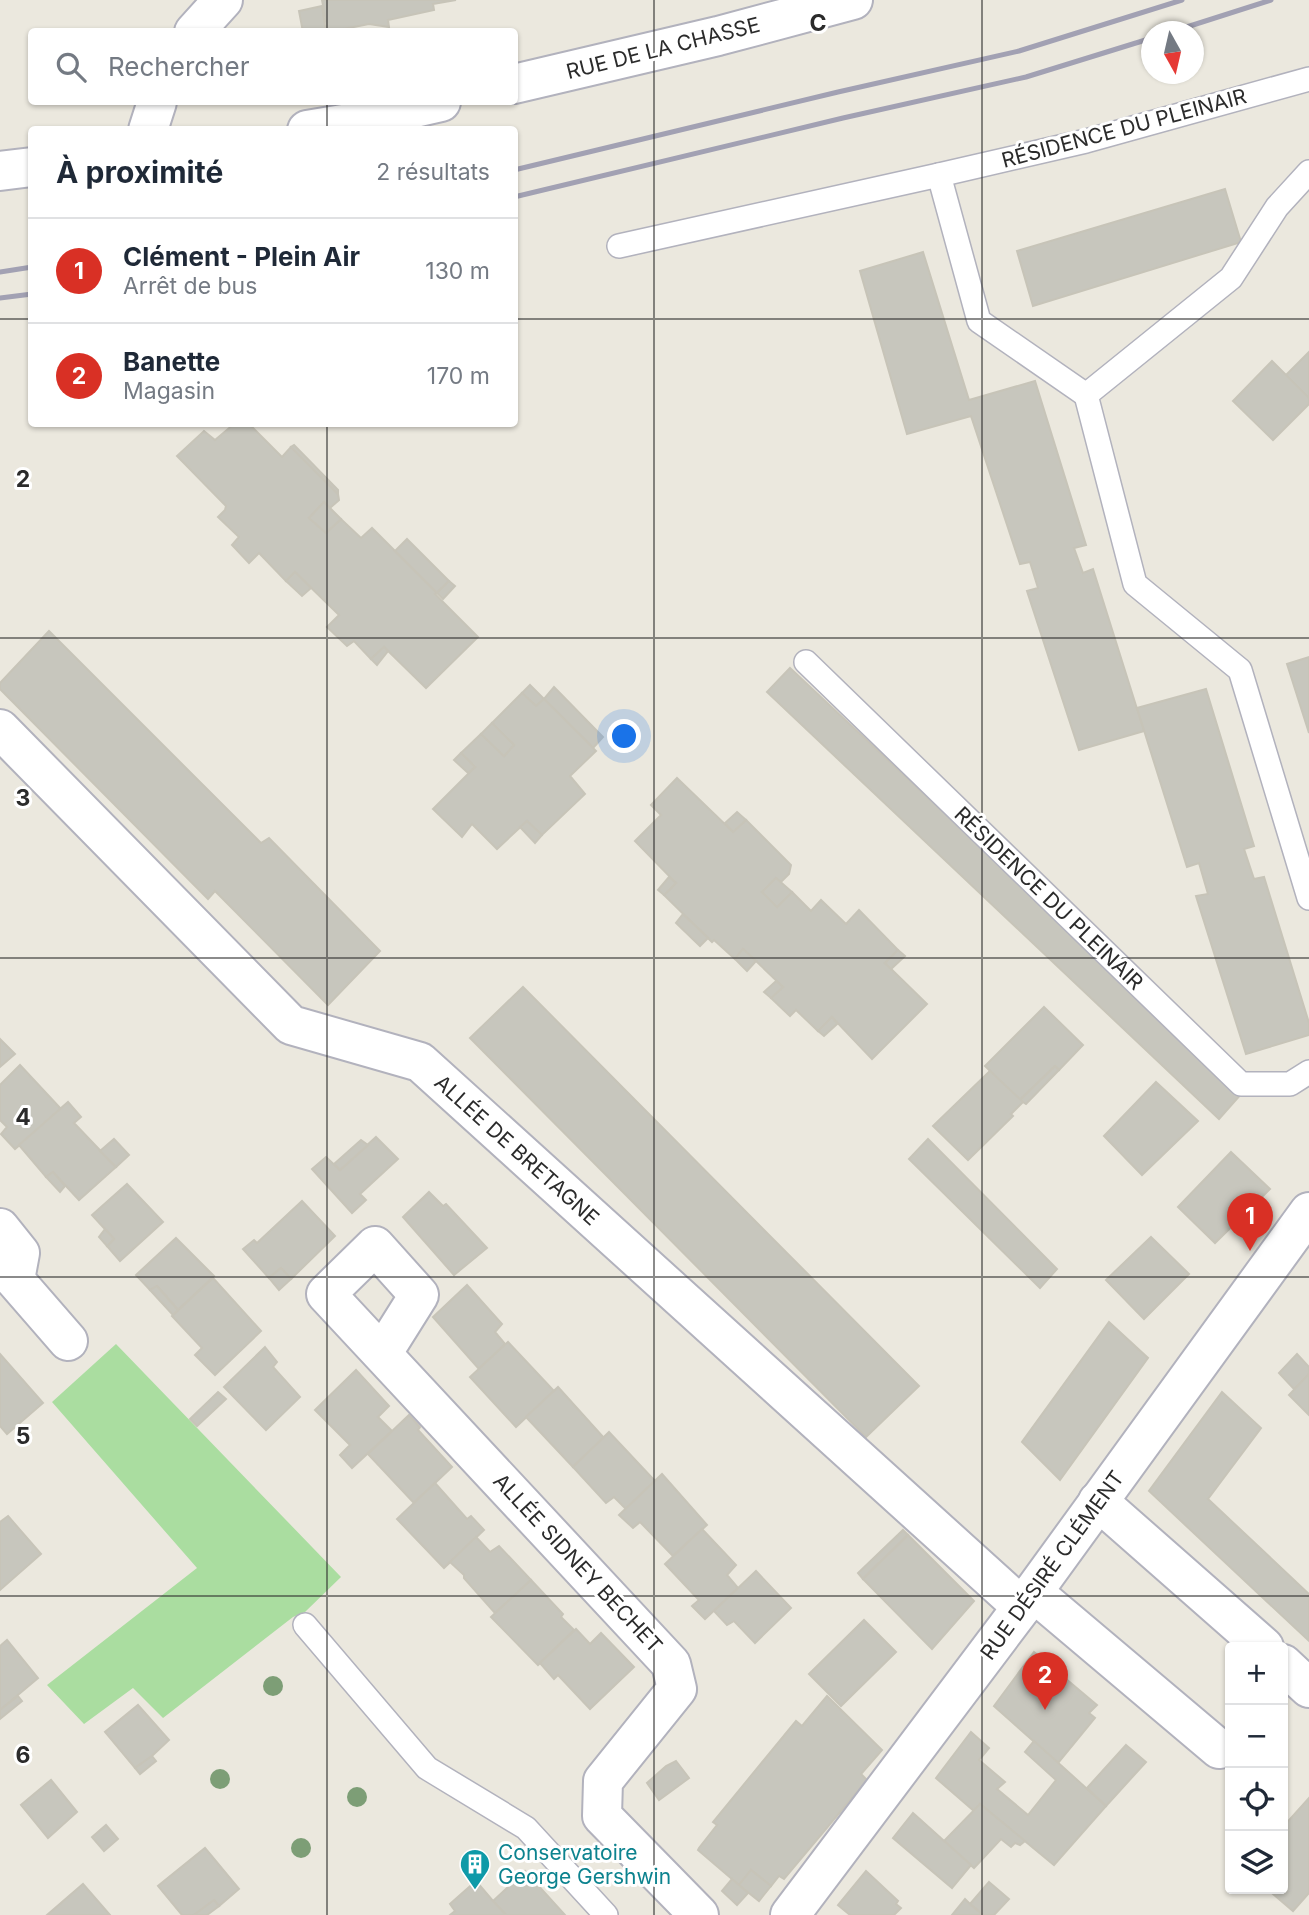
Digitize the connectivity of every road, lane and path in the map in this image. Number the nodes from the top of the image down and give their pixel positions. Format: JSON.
{"nodes":[{"id":1,"x":223,"y":0,"type":"edge"},
{"id":2,"x":853,"y":0,"type":"edge"},
{"id":3,"x":198,"y":28,"type":"edge"},
{"id":4,"x":1309,"y":79,"type":"edge"},
{"id":5,"x":518,"y":83,"type":"edge"},
{"id":6,"x":157,"y":105,"type":"edge"},
{"id":7,"x":428,"y":105,"type":"edge"},
{"id":8,"x":149,"y":126,"type":"edge"},
{"id":9,"x":331,"y":126,"type":"edge"},
{"id":10,"x":28,"y":168,"type":"edge"},
{"id":11,"x":0,"y":171,"type":"edge"},
{"id":12,"x":1309,"y":172,"type":"edge"},
{"id":13,"x":939,"y":175,"type":"junction"},
{"id":14,"x":619,"y":246,"type":"dead end"},
{"id":15,"x":1086,"y":395,"type":"junction"},
{"id":16,"x":806,"y":662,"type":"dead end"},
{"id":17,"x":0,"y":729,"type":"edge"},
{"id":18,"x":1309,"y":898,"type":"edge"},
{"id":19,"x":1309,"y":1072,"type":"edge"},
{"id":20,"x":1309,"y":1212,"type":"edge"},
{"id":21,"x":0,"y":1228,"type":"edge"},
{"id":22,"x":68,"y":1340,"type":"dead end"},
{"id":23,"x":382,"y":1354,"type":"dead end"},
{"id":24,"x":1098,"y":1501,"type":"junction"},
{"id":25,"x":1028,"y":1600,"type":"junction"},
{"id":26,"x":304,"y":1625,"type":"dead end"},
{"id":27,"x":1258,"y":1642,"type":"edge"},
{"id":28,"x":1288,"y":1669,"type":"edge"},
{"id":29,"x":1309,"y":1688,"type":"edge"},
{"id":30,"x":1219,"y":1749,"type":"dead end"},
{"id":31,"x":606,"y":1915,"type":"edge"},
{"id":32,"x":699,"y":1915,"type":"edge"},
{"id":33,"x":790,"y":1915,"type":"edge"}],
"edges":[{"from":1,"to":3,"type":"street"},
{"from":2,"to":5,"type":"street","name":"RUE DE LA CHASSE"},
{"from":4,"to":13,"type":"lane","name":"RÉSIDENCE DU PLEINAIR"},
{"from":6,"to":8,"type":"street"},
{"from":7,"to":9,"type":"street"},
{"from":10,"to":11,"type":"street"},
{"from":12,"to":15,"type":"lane"},
{"from":13,"to":14,"type":"lane","name":"RÉSIDENCE DU PLEINAIR"},
{"from":13,"to":15,"type":"lane"},
{"from":15,"to":18,"type":"lane"},
{"from":16,"to":19,"type":"lane","name":"RÉSIDENCE DU PLEINAIR"},
{"from":17,"to":25,"type":"street","name":"ALLÉE DE BRETAGNE"},
{"from":20,"to":24,"type":"street","name":"RUE DÉSIRÉ CLÉMENT"},
{"from":21,"to":22,"type":"street"},
{"from":23,"to":32,"type":"street","name":"ALLÉE SIDNEY BECHET"},
{"from":24,"to":25,"type":"street","name":"RUE DÉSIRÉ CLÉMENT"},
{"from":24,"to":27,"type":"street"},
{"from":25,"to":30,"type":"street","name":"ALLÉE DE BRETAGNE"},
{"from":25,"to":33,"type":"street","name":"RUE DÉSIRÉ CLÉMENT"},
{"from":26,"to":31,"type":"lane"},
{"from":28,"to":29,"type":"street"}]}
